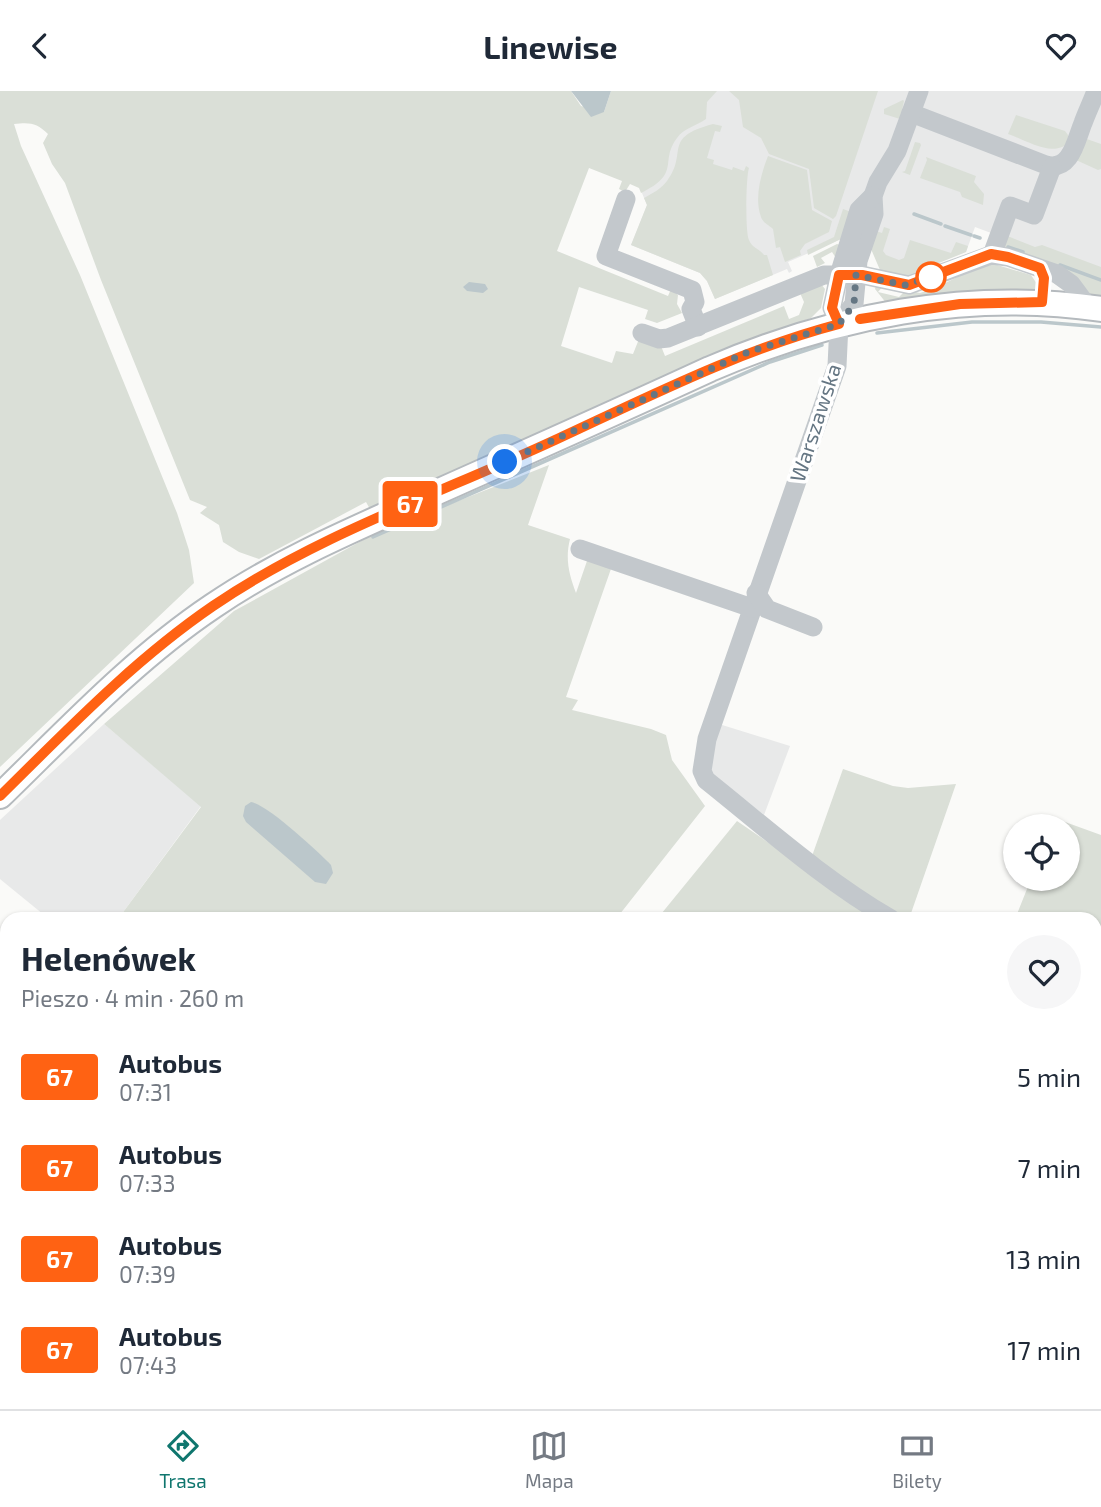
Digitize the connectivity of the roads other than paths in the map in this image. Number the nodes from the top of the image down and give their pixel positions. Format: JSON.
{"nodes":[{"id":1,"x":919,"y":91,"type":"edge"},
{"id":2,"x":1096,"y":91,"type":"edge"},
{"id":3,"x":911,"y":113,"type":"junction"},
{"id":4,"x":1052,"y":167,"type":"junction"},
{"id":5,"x":626,"y":199,"type":"dead end"},
{"id":6,"x":992,"y":255,"type":"junction"},
{"id":7,"x":1040,"y":268,"type":"junction"},
{"id":8,"x":848,"y":275,"type":"junction"},
{"id":9,"x":1042,"y":302,"type":"junction"},
{"id":10,"x":1094,"y":308,"type":"edge"},
{"id":11,"x":695,"y":318,"type":"junction"},
{"id":12,"x":839,"y":324,"type":"junction"},
{"id":13,"x":642,"y":333,"type":"dead end"},
{"id":14,"x":580,"y":549,"type":"dead end"},
{"id":15,"x":754,"y":601,"type":"junction"},
{"id":16,"x":813,"y":627,"type":"dead end"},
{"id":17,"x":0,"y":796,"type":"edge"},
{"id":18,"x":879,"y":912,"type":"edge"}],
"edges":[{"from":1,"to":3,"type":"street"},
{"from":2,"to":4,"type":"street"},
{"from":3,"to":4,"type":"street"},
{"from":3,"to":8,"type":"street"},
{"from":4,"to":6,"type":"street"},
{"from":5,"to":11,"type":"street"},
{"from":6,"to":7,"type":"street"},
{"from":6,"to":8,"type":"street"},
{"from":7,"to":9,"type":"street"},
{"from":7,"to":10,"type":"street"},
{"from":8,"to":11,"type":"street"},
{"from":8,"to":12,"type":"street"},
{"from":9,"to":10,"type":"main road"},
{"from":9,"to":12,"type":"main road"},
{"from":11,"to":13,"type":"street"},
{"from":12,"to":15,"type":"street","name":"Warszawska"},
{"from":12,"to":17,"type":"main road"},
{"from":14,"to":15,"type":"street"},
{"from":15,"to":16,"type":"street"},
{"from":15,"to":18,"type":"street","name":"Warszawska"}]}
